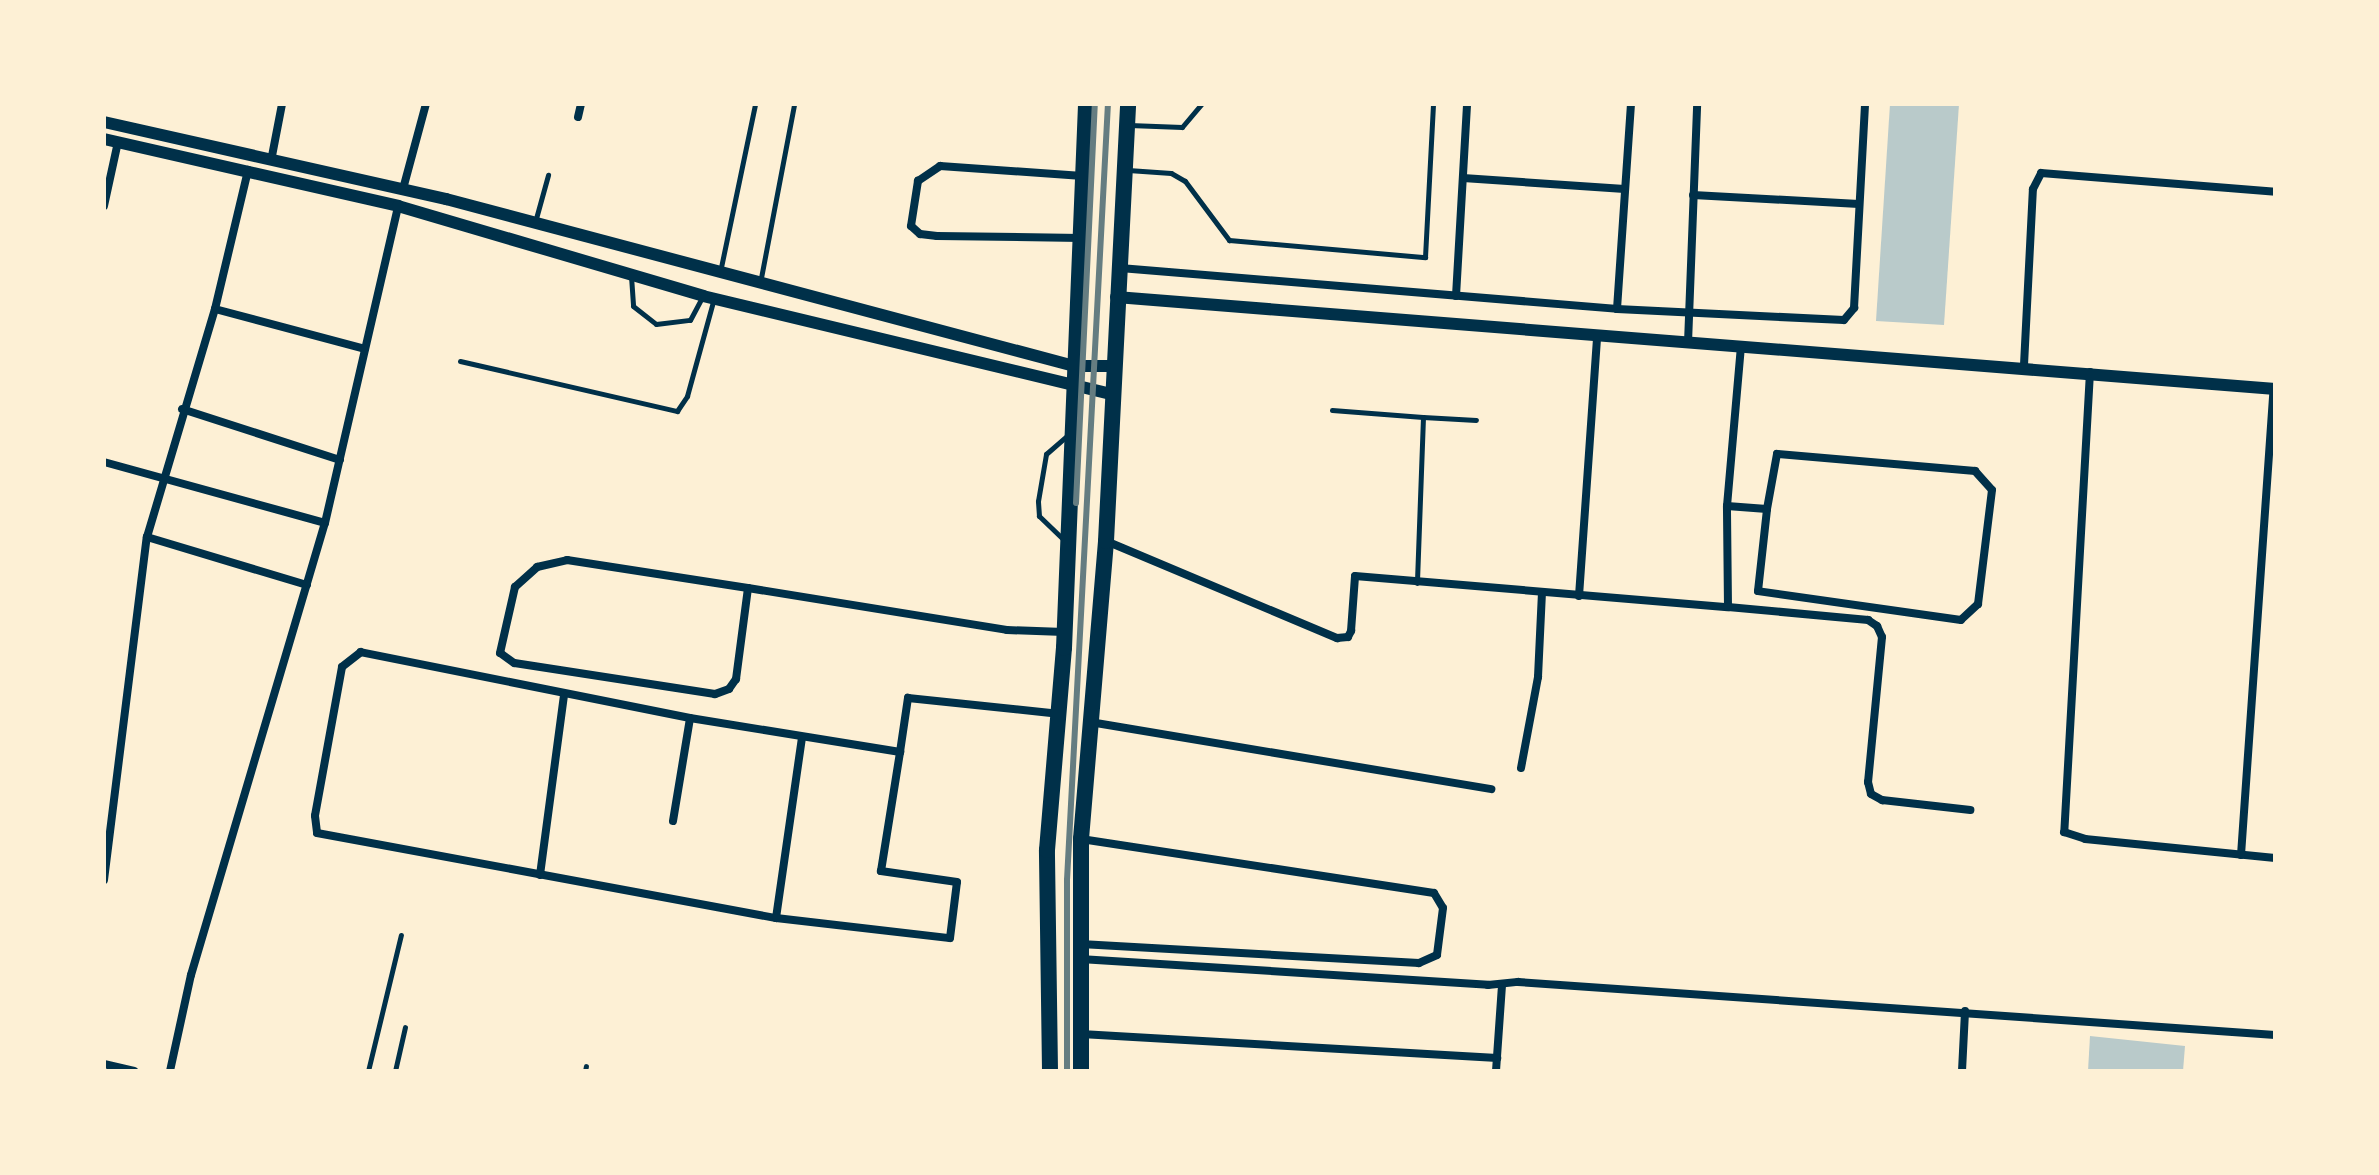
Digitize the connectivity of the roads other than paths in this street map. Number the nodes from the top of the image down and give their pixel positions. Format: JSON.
{"nodes":[{"id":1,"x":282,"y":104,"type":"edge"},
{"id":2,"x":426,"y":104,"type":"edge"},
{"id":3,"x":581,"y":104,"type":"edge"},
{"id":4,"x":755,"y":104,"type":"edge"},
{"id":5,"x":794,"y":104,"type":"edge"},
{"id":6,"x":1086,"y":104,"type":"edge"},
{"id":7,"x":1128,"y":104,"type":"edge"},
{"id":8,"x":1201,"y":104,"type":"edge"},
{"id":9,"x":1433,"y":104,"type":"edge"},
{"id":10,"x":1467,"y":104,"type":"edge"},
{"id":11,"x":1631,"y":104,"type":"edge"},
{"id":12,"x":1697,"y":104,"type":"edge"},
{"id":13,"x":1865,"y":104,"type":"edge"},
{"id":14,"x":578,"y":117,"type":"dead end"},
{"id":15,"x":104,"y":122,"type":"edge"},
{"id":16,"x":1128,"y":125,"type":"junction"},
{"id":17,"x":104,"y":139,"type":"edge"},
{"id":18,"x":118,"y":142,"type":"junction"},
{"id":19,"x":272,"y":156,"type":"junction"},
{"id":20,"x":248,"y":170,"type":"junction"},
{"id":21,"x":1125,"y":170,"type":"junction"},
{"id":22,"x":548,"y":175,"type":"dead end"},
{"id":23,"x":1083,"y":176,"type":"junction"},
{"id":24,"x":1463,"y":178,"type":"junction"},
{"id":25,"x":403,"y":189,"type":"junction"},
{"id":26,"x":1625,"y":189,"type":"junction"},
{"id":27,"x":2275,"y":192,"type":"edge"},
{"id":28,"x":1693,"y":195,"type":"junction"},
{"id":29,"x":1859,"y":204,"type":"junction"},
{"id":30,"x":104,"y":206,"type":"edge"},
{"id":31,"x":398,"y":206,"type":"junction"},
{"id":32,"x":535,"y":223,"type":"junction"},
{"id":33,"x":1081,"y":238,"type":"junction"},
{"id":34,"x":1120,"y":268,"type":"junction"},
{"id":35,"x":720,"y":273,"type":"junction"},
{"id":36,"x":632,"y":274,"type":"junction"},
{"id":37,"x":760,"y":284,"type":"junction"},
{"id":38,"x":1456,"y":296,"type":"junction"},
{"id":39,"x":708,"y":297,"type":"junction"},
{"id":40,"x":1116,"y":297,"type":"junction"},
{"id":41,"x":215,"y":309,"type":"junction"},
{"id":42,"x":1617,"y":309,"type":"junction"},
{"id":43,"x":1688,"y":312,"type":"junction"},
{"id":44,"x":1597,"y":337,"type":"junction"},
{"id":45,"x":1688,"y":343,"type":"junction"},
{"id":46,"x":1741,"y":346,"type":"junction"},
{"id":47,"x":365,"y":349,"type":"junction"},
{"id":48,"x":460,"y":361,"type":"dead end"},
{"id":49,"x":2024,"y":365,"type":"junction"},
{"id":50,"x":1074,"y":366,"type":"junction"},
{"id":51,"x":1112,"y":366,"type":"junction"},
{"id":52,"x":2090,"y":372,"type":"junction"},
{"id":53,"x":1074,"y":385,"type":"junction"},
{"id":54,"x":2274,"y":388,"type":"edge"},
{"id":55,"x":1110,"y":394,"type":"junction"},
{"id":56,"x":182,"y":409,"type":"junction"},
{"id":57,"x":1332,"y":410,"type":"dead end"},
{"id":58,"x":1423,"y":417,"type":"junction"},
{"id":59,"x":1476,"y":420,"type":"dead end"},
{"id":60,"x":1072,"y":434,"type":"junction"},
{"id":61,"x":340,"y":460,"type":"junction"},
{"id":62,"x":104,"y":462,"type":"edge"},
{"id":63,"x":163,"y":475,"type":"junction"},
{"id":64,"x":1727,"y":506,"type":"junction"},
{"id":65,"x":1767,"y":509,"type":"junction"},
{"id":66,"x":325,"y":523,"type":"junction"},
{"id":67,"x":147,"y":537,"type":"junction"},
{"id":68,"x":1106,"y":541,"type":"junction"},
{"id":69,"x":1067,"y":544,"type":"junction"},
{"id":70,"x":1417,"y":584,"type":"junction"},
{"id":71,"x":307,"y":585,"type":"junction"},
{"id":72,"x":748,"y":588,"type":"junction"},
{"id":73,"x":1542,"y":592,"type":"junction"},
{"id":74,"x":1579,"y":596,"type":"junction"},
{"id":75,"x":1728,"y":607,"type":"junction"},
{"id":76,"x":1064,"y":632,"type":"junction"},
{"id":77,"x":564,"y":695,"type":"junction"},
{"id":78,"x":1060,"y":714,"type":"junction"},
{"id":79,"x":690,"y":718,"type":"junction"},
{"id":80,"x":1090,"y":722,"type":"junction"},
{"id":81,"x":802,"y":738,"type":"junction"},
{"id":82,"x":900,"y":752,"type":"junction"},
{"id":83,"x":1521,"y":768,"type":"dead end"},
{"id":84,"x":1491,"y":789,"type":"dead end"},
{"id":85,"x":1970,"y":810,"type":"dead end"},
{"id":86,"x":673,"y":821,"type":"dead end"},
{"id":87,"x":1081,"y":839,"type":"junction"},
{"id":88,"x":2241,"y":855,"type":"junction"},
{"id":89,"x":2275,"y":858,"type":"edge"},
{"id":90,"x":540,"y":875,"type":"junction"},
{"id":91,"x":104,"y":880,"type":"edge"},
{"id":92,"x":776,"y":918,"type":"junction"},
{"id":93,"x":401,"y":935,"type":"dead end"},
{"id":94,"x":1080,"y":951,"type":"junction"},
{"id":95,"x":1502,"y":985,"type":"junction"},
{"id":96,"x":1965,"y":1011,"type":"junction"},
{"id":97,"x":405,"y":1027,"type":"dead end"},
{"id":98,"x":1081,"y":1034,"type":"junction"},
{"id":99,"x":2275,"y":1035,"type":"edge"},
{"id":100,"x":1497,"y":1058,"type":"junction"},
{"id":101,"x":104,"y":1064,"type":"edge"},
{"id":102,"x":134,"y":1071,"type":"edge"},
{"id":103,"x":170,"y":1071,"type":"edge"},
{"id":104,"x":368,"y":1071,"type":"edge"},
{"id":105,"x":395,"y":1071,"type":"edge"},
{"id":106,"x":1050,"y":1071,"type":"edge"},
{"id":107,"x":1081,"y":1071,"type":"edge"},
{"id":108,"x":1496,"y":1071,"type":"edge"},
{"id":109,"x":1962,"y":1071,"type":"edge"}],
"edges":[{"from":1,"to":19,"type":"street"},
{"from":2,"to":25,"type":"street"},
{"from":3,"to":14,"type":"street"},
{"from":4,"to":35,"type":"lane"},
{"from":5,"to":37,"type":"lane"},
{"from":6,"to":23,"type":"main road"},
{"from":7,"to":16,"type":"main road"},
{"from":8,"to":16,"type":"lane"},
{"from":9,"to":21,"type":"lane"},
{"from":10,"to":24,"type":"street"},
{"from":11,"to":26,"type":"street"},
{"from":12,"to":28,"type":"street"},
{"from":13,"to":29,"type":"street"},
{"from":15,"to":19,"type":"street"},
{"from":16,"to":21,"type":"main road"},
{"from":17,"to":18,"type":"street"},
{"from":18,"to":20,"type":"street"},
{"from":18,"to":30,"type":"street"},
{"from":19,"to":25,"type":"street"},
{"from":20,"to":31,"type":"street"},
{"from":20,"to":41,"type":"street"},
{"from":21,"to":34,"type":"main road"},
{"from":22,"to":32,"type":"lane"},
{"from":23,"to":33,"type":"main road"},
{"from":23,"to":33,"type":"street"},
{"from":24,"to":26,"type":"street"},
{"from":24,"to":38,"type":"street"},
{"from":25,"to":32,"type":"street"},
{"from":26,"to":42,"type":"street"},
{"from":27,"to":49,"type":"street"},
{"from":28,"to":29,"type":"street"},
{"from":28,"to":43,"type":"street"},
{"from":29,"to":43,"type":"street"},
{"from":31,"to":36,"type":"street"},
{"from":31,"to":47,"type":"street"},
{"from":32,"to":35,"type":"street"},
{"from":33,"to":50,"type":"main road"},
{"from":34,"to":38,"type":"street"},
{"from":34,"to":40,"type":"main road"},
{"from":35,"to":37,"type":"street"},
{"from":36,"to":39,"type":"street"},
{"from":36,"to":39,"type":"lane"},
{"from":37,"to":50,"type":"street"},
{"from":38,"to":42,"type":"street"},
{"from":39,"to":48,"type":"lane"},
{"from":39,"to":53,"type":"street"},
{"from":40,"to":44,"type":"street"},
{"from":40,"to":51,"type":"main road"},
{"from":41,"to":47,"type":"street"},
{"from":41,"to":56,"type":"street"},
{"from":42,"to":43,"type":"street"},
{"from":43,"to":45,"type":"street"},
{"from":44,"to":45,"type":"street"},
{"from":44,"to":74,"type":"street"},
{"from":45,"to":46,"type":"street"},
{"from":46,"to":49,"type":"street"},
{"from":46,"to":64,"type":"street"},
{"from":47,"to":61,"type":"street"},
{"from":49,"to":52,"type":"street"},
{"from":50,"to":51,"type":"street"},
{"from":50,"to":53,"type":"main road"},
{"from":51,"to":55,"type":"main road"},
{"from":52,"to":54,"type":"street"},
{"from":52,"to":88,"type":"street"},
{"from":53,"to":55,"type":"street"},
{"from":53,"to":60,"type":"main road"},
{"from":54,"to":88,"type":"street"},
{"from":55,"to":68,"type":"main road"},
{"from":56,"to":61,"type":"street"},
{"from":56,"to":63,"type":"street"},
{"from":57,"to":58,"type":"lane"},
{"from":58,"to":59,"type":"lane"},
{"from":58,"to":70,"type":"lane"},
{"from":60,"to":69,"type":"main road"},
{"from":60,"to":69,"type":"lane"},
{"from":61,"to":66,"type":"street"},
{"from":62,"to":63,"type":"street"},
{"from":63,"to":66,"type":"street"},
{"from":63,"to":67,"type":"street"},
{"from":64,"to":65,"type":"street"},
{"from":64,"to":75,"type":"street"},
{"from":65,"to":65,"type":"street"},
{"from":66,"to":71,"type":"street"},
{"from":67,"to":71,"type":"street"},
{"from":67,"to":91,"type":"street"},
{"from":68,"to":70,"type":"street"},
{"from":68,"to":80,"type":"main road"},
{"from":69,"to":76,"type":"main road"},
{"from":70,"to":73,"type":"street"},
{"from":71,"to":103,"type":"street"},
{"from":72,"to":72,"type":"street"},
{"from":72,"to":76,"type":"street"},
{"from":73,"to":74,"type":"street"},
{"from":73,"to":83,"type":"street"},
{"from":74,"to":75,"type":"street"},
{"from":75,"to":85,"type":"street"},
{"from":76,"to":78,"type":"main road"},
{"from":77,"to":79,"type":"street"},
{"from":77,"to":90,"type":"street"},
{"from":77,"to":90,"type":"street"},
{"from":78,"to":82,"type":"street"},
{"from":78,"to":106,"type":"main road"},
{"from":79,"to":81,"type":"street"},
{"from":79,"to":86,"type":"street"},
{"from":80,"to":84,"type":"street"},
{"from":80,"to":87,"type":"main road"},
{"from":81,"to":82,"type":"street"},
{"from":81,"to":92,"type":"street"},
{"from":82,"to":92,"type":"street"},
{"from":87,"to":94,"type":"main road"},
{"from":87,"to":94,"type":"street"},
{"from":88,"to":89,"type":"street"},
{"from":90,"to":92,"type":"street"},
{"from":93,"to":104,"type":"lane"},
{"from":94,"to":95,"type":"street"},
{"from":94,"to":98,"type":"main road"},
{"from":95,"to":96,"type":"street"},
{"from":95,"to":100,"type":"street"},
{"from":96,"to":99,"type":"street"},
{"from":96,"to":109,"type":"street"},
{"from":97,"to":105,"type":"lane"},
{"from":98,"to":100,"type":"street"},
{"from":98,"to":107,"type":"main road"},
{"from":100,"to":108,"type":"street"},
{"from":101,"to":102,"type":"street"}]}
